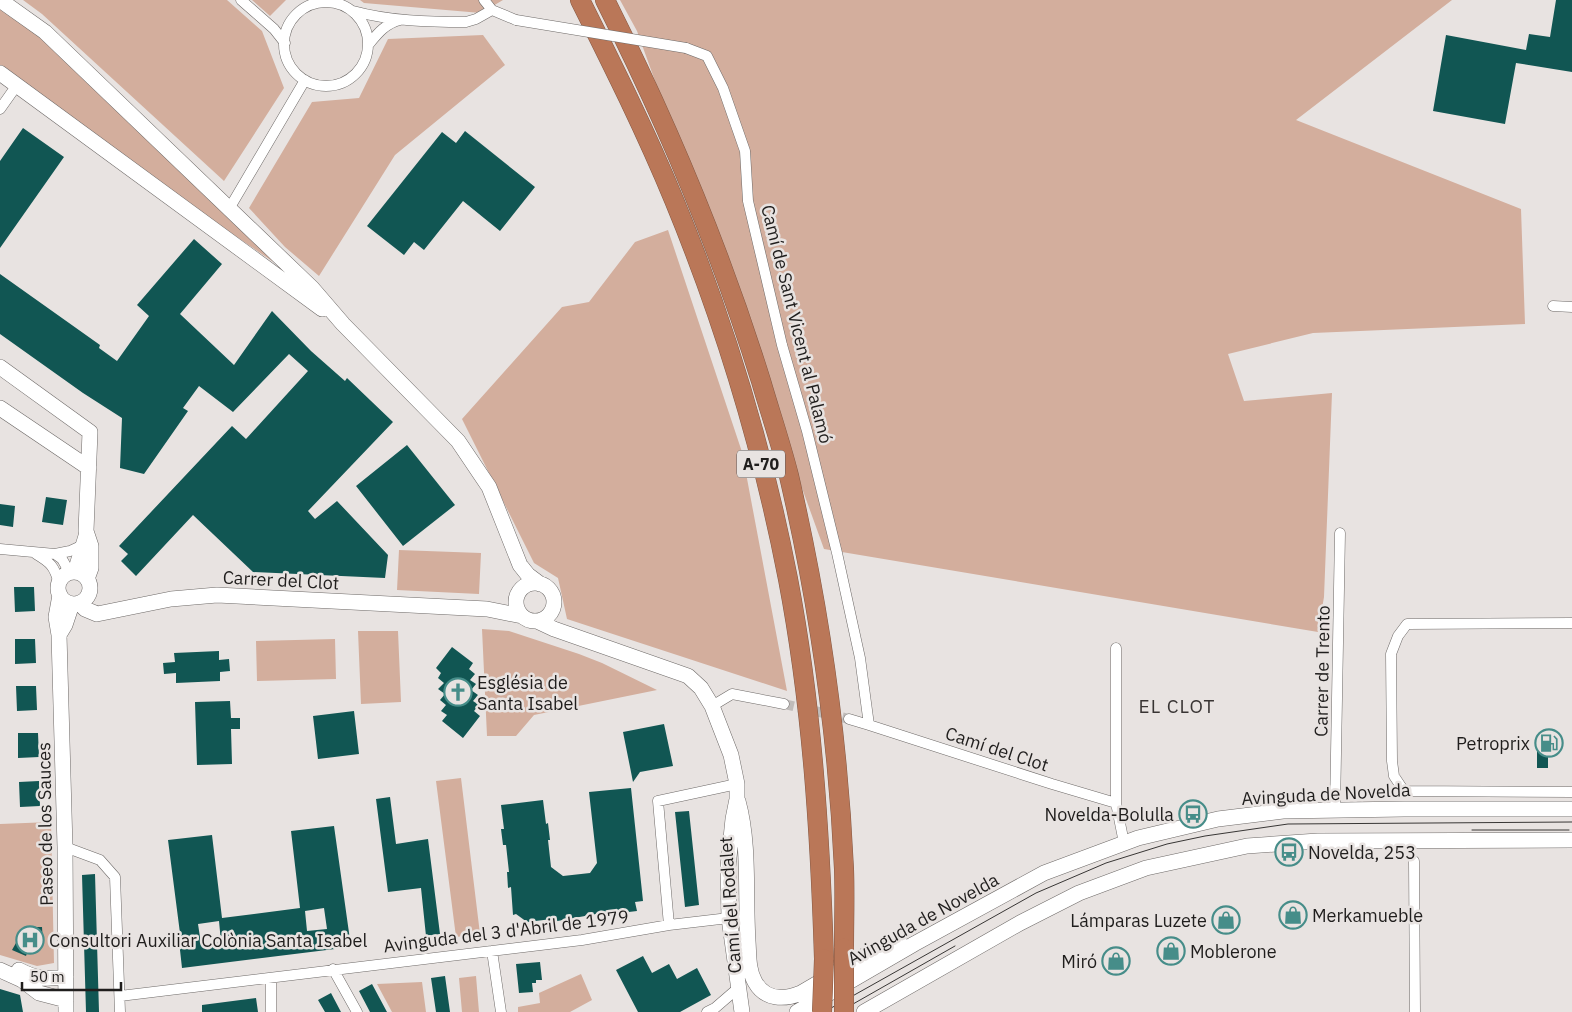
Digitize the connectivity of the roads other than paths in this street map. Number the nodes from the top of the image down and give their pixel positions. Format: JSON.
{"nodes":[{"id":1,"x":0,"y":0,"type":"edge"},
{"id":2,"x":241,"y":0,"type":"edge"},
{"id":3,"x":484,"y":0,"type":"edge"},
{"id":4,"x":580,"y":0,"type":"edge"},
{"id":5,"x":605,"y":0,"type":"edge"},
{"id":6,"x":318,"y":1,"type":"edge"},
{"id":7,"x":492,"y":10,"type":"junction"},
{"id":8,"x":352,"y":11,"type":"junction"},
{"id":9,"x":400,"y":20,"type":"junction"},
{"id":10,"x":284,"y":44,"type":"junction"},
{"id":11,"x":368,"y":44,"type":"junction"},
{"id":12,"x":0,"y":73,"type":"edge"},
{"id":13,"x":305,"y":80,"type":"junction"},
{"id":14,"x":17,"y":85,"type":"junction"},
{"id":15,"x":0,"y":109,"type":"edge"},
{"id":16,"x":229,"y":209,"type":"junction"},
{"id":17,"x":1553,"y":306,"type":"dead end"},
{"id":18,"x":1572,"y":306,"type":"edge"},
{"id":19,"x":343,"y":324,"type":"junction"},
{"id":20,"x":0,"y":367,"type":"edge"},
{"id":21,"x":0,"y":408,"type":"edge"},
{"id":22,"x":89,"y":468,"type":"junction"},
{"id":23,"x":1340,"y":533,"type":"dead end"},
{"id":24,"x":85,"y":540,"type":"junction"},
{"id":25,"x":0,"y":549,"type":"edge"},
{"id":26,"x":36,"y":553,"type":"junction"},
{"id":27,"x":55,"y":554,"type":"junction"},
{"id":28,"x":520,"y":565,"type":"junction"},
{"id":29,"x":540,"y":584,"type":"junction"},
{"id":30,"x":74,"y":588,"type":"junction"},
{"id":31,"x":519,"y":592,"type":"junction"},
{"id":32,"x":553,"y":606,"type":"junction"},
{"id":33,"x":486,"y":609,"type":"junction"},
{"id":34,"x":103,"y":612,"type":"junction"},
{"id":35,"x":530,"y":619,"type":"junction"},
{"id":36,"x":1572,"y":623,"type":"edge"},
{"id":37,"x":62,"y":630,"type":"junction"},
{"id":38,"x":572,"y":636,"type":"junction"},
{"id":39,"x":1116,"y":648,"type":"dead end"},
{"id":40,"x":784,"y":704,"type":"tunnel mouth"},
{"id":41,"x":712,"y":706,"type":"junction"},
{"id":42,"x":849,"y":719,"type":"tunnel mouth"},
{"id":43,"x":869,"y":725,"type":"junction"},
{"id":44,"x":738,"y":791,"type":"junction"},
{"id":45,"x":1572,"y":792,"type":"edge"},
{"id":46,"x":1116,"y":802,"type":"junction"},
{"id":47,"x":1335,"y":809,"type":"junction"},
{"id":48,"x":1572,"y":809,"type":"edge"},
{"id":49,"x":1572,"y":840,"type":"edge"},
{"id":50,"x":1124,"y":843,"type":"junction"},
{"id":51,"x":65,"y":847,"type":"junction"},
{"id":52,"x":1414,"y":861,"type":"dead end"},
{"id":53,"x":746,"y":916,"type":"junction"},
{"id":54,"x":729,"y":918,"type":"junction"},
{"id":55,"x":669,"y":925,"type":"junction"},
{"id":56,"x":914,"y":944,"type":"junction"},
{"id":57,"x":492,"y":951,"type":"junction"},
{"id":58,"x":0,"y":962,"type":"edge"},
{"id":59,"x":333,"y":969,"type":"junction"},
{"id":60,"x":0,"y":970,"type":"edge"},
{"id":61,"x":66,"y":977,"type":"junction"},
{"id":62,"x":271,"y":978,"type":"junction"},
{"id":63,"x":738,"y":989,"type":"junction"},
{"id":64,"x":120,"y":996,"type":"junction"},
{"id":65,"x":66,"y":1006,"type":"edge"},
{"id":66,"x":120,"y":1012,"type":"edge"},
{"id":67,"x":271,"y":1012,"type":"edge"},
{"id":68,"x":357,"y":1012,"type":"edge"},
{"id":69,"x":501,"y":1012,"type":"edge"},
{"id":70,"x":707,"y":1012,"type":"edge"},
{"id":71,"x":742,"y":1012,"type":"edge"},
{"id":72,"x":797,"y":1012,"type":"edge"},
{"id":73,"x":822,"y":1012,"type":"edge"},
{"id":74,"x":844,"y":1012,"type":"edge"},
{"id":75,"x":864,"y":1012,"type":"edge"},
{"id":76,"x":1415,"y":1012,"type":"edge"}],
"edges":[{"from":1,"to":16,"type":"street"},
{"from":2,"to":10,"type":"street"},
{"from":3,"to":7,"type":"street","name":"Camí de Sant Vicent al Palamó"},
{"from":4,"to":73,"type":"highway","number":"A-70","bridge":true},
{"from":5,"to":74,"type":"highway","number":"A-70","bridge":true},
{"from":6,"to":8,"type":"street"},
{"from":6,"to":10,"type":"street"},
{"from":7,"to":9,"type":"street"},
{"from":7,"to":43,"type":"street","name":"Camí de Sant Vicent al Palamó","bridge":true},
{"from":8,"to":9,"type":"street"},
{"from":8,"to":11,"type":"street"},
{"from":9,"to":11,"type":"street"},
{"from":10,"to":13,"type":"street"},
{"from":11,"to":13,"type":"street"},
{"from":12,"to":14,"type":"street"},
{"from":13,"to":16,"type":"street"},
{"from":14,"to":15,"type":"street"},
{"from":14,"to":19,"type":"street"},
{"from":16,"to":19,"type":"street"},
{"from":17,"to":18,"type":"street"},
{"from":19,"to":28,"type":"street"},
{"from":20,"to":22,"type":"street","name":"Paseo de los Sauces"},
{"from":21,"to":22,"type":"street"},
{"from":22,"to":24,"type":"street","name":"Paseo de los Sauces"},
{"from":23,"to":47,"type":"street","name":"Carrer de Trento"},
{"from":24,"to":27,"type":"street"},
{"from":24,"to":30,"type":"street","name":"Paseo de los Sauces"},
{"from":25,"to":26,"type":"street"},
{"from":26,"to":27,"type":"street"},
{"from":26,"to":30,"type":"street"},
{"from":27,"to":30,"type":"street"},
{"from":28,"to":29,"type":"street"},
{"from":28,"to":31,"type":"street"},
{"from":29,"to":31,"type":"street"},
{"from":29,"to":32,"type":"street"},
{"from":30,"to":34,"type":"street"},
{"from":30,"to":37,"type":"street","name":"Paseo de los Sauces"},
{"from":31,"to":33,"type":"street","name":"Carrer del Clot"},
{"from":31,"to":35,"type":"street"},
{"from":32,"to":35,"type":"street"},
{"from":32,"to":38,"type":"street"},
{"from":33,"to":34,"type":"street","name":"Carrer del Clot"},
{"from":33,"to":35,"type":"street","name":"Carrer del Clot"},
{"from":34,"to":37,"type":"street","name":"Carrer del Clot"},
{"from":35,"to":38,"type":"street","name":"Camí del Rodalet"},
{"from":36,"to":45,"type":"street","name":"Avinguda de Novelda"},
{"from":37,"to":51,"type":"street","name":"Paseo de los Sauces"},
{"from":38,"to":41,"type":"street","name":"Camí del Rodalet"},
{"from":39,"to":46,"type":"street"},
{"from":40,"to":41,"type":"street"},
{"from":41,"to":44,"type":"street","name":"Camí del Rodalet"},
{"from":42,"to":43,"type":"street"},
{"from":43,"to":46,"type":"street","name":"Camí del Clot"},
{"from":44,"to":53,"type":"street","name":"Camí del Rodalet"},
{"from":44,"to":54,"type":"street","name":"Camí del Rodalet"},
{"from":44,"to":55,"type":"street"},
{"from":46,"to":50,"type":"street"},
{"from":47,"to":48,"type":"street","name":"Avinguda de Novelda"},
{"from":47,"to":50,"type":"street","name":"Avinguda de Novelda"},
{"from":49,"to":75,"type":"street"},
{"from":50,"to":56,"type":"street","name":"Avinguda de Novelda"},
{"from":51,"to":61,"type":"street","name":"Paseo de los Sauces"},
{"from":51,"to":64,"type":"street"},
{"from":52,"to":76,"type":"street"},
{"from":53,"to":54,"type":"street","name":"Avinguda del 3 d'Abril de 1979"},
{"from":53,"to":56,"type":"street","name":"Camí del Rodalet"},
{"from":54,"to":55,"type":"street","name":"Avinguda del 3 d'Abril de 1979"},
{"from":54,"to":63,"type":"street","name":"Camí del Rodalet"},
{"from":55,"to":57,"type":"street","name":"Avinguda del 3 d'Abril de 1979"},
{"from":56,"to":72,"type":"street","name":"Avinguda de Novelda"},
{"from":57,"to":59,"type":"street","name":"Avinguda del 3 d'Abril de 1979"},
{"from":57,"to":69,"type":"street"},
{"from":58,"to":61,"type":"street"},
{"from":59,"to":62,"type":"street","name":"Avinguda del 3 d'Abril de 1979"},
{"from":59,"to":68,"type":"street"},
{"from":60,"to":65,"type":"street"},
{"from":61,"to":65,"type":"street","name":"Paseo de los Sauces"},
{"from":62,"to":64,"type":"street","name":"Avinguda del 3 d'Abril de 1979"},
{"from":62,"to":67,"type":"street"},
{"from":63,"to":70,"type":"street"},
{"from":63,"to":71,"type":"street","name":"Camí del Rodalet"},
{"from":64,"to":66,"type":"street"}]}
